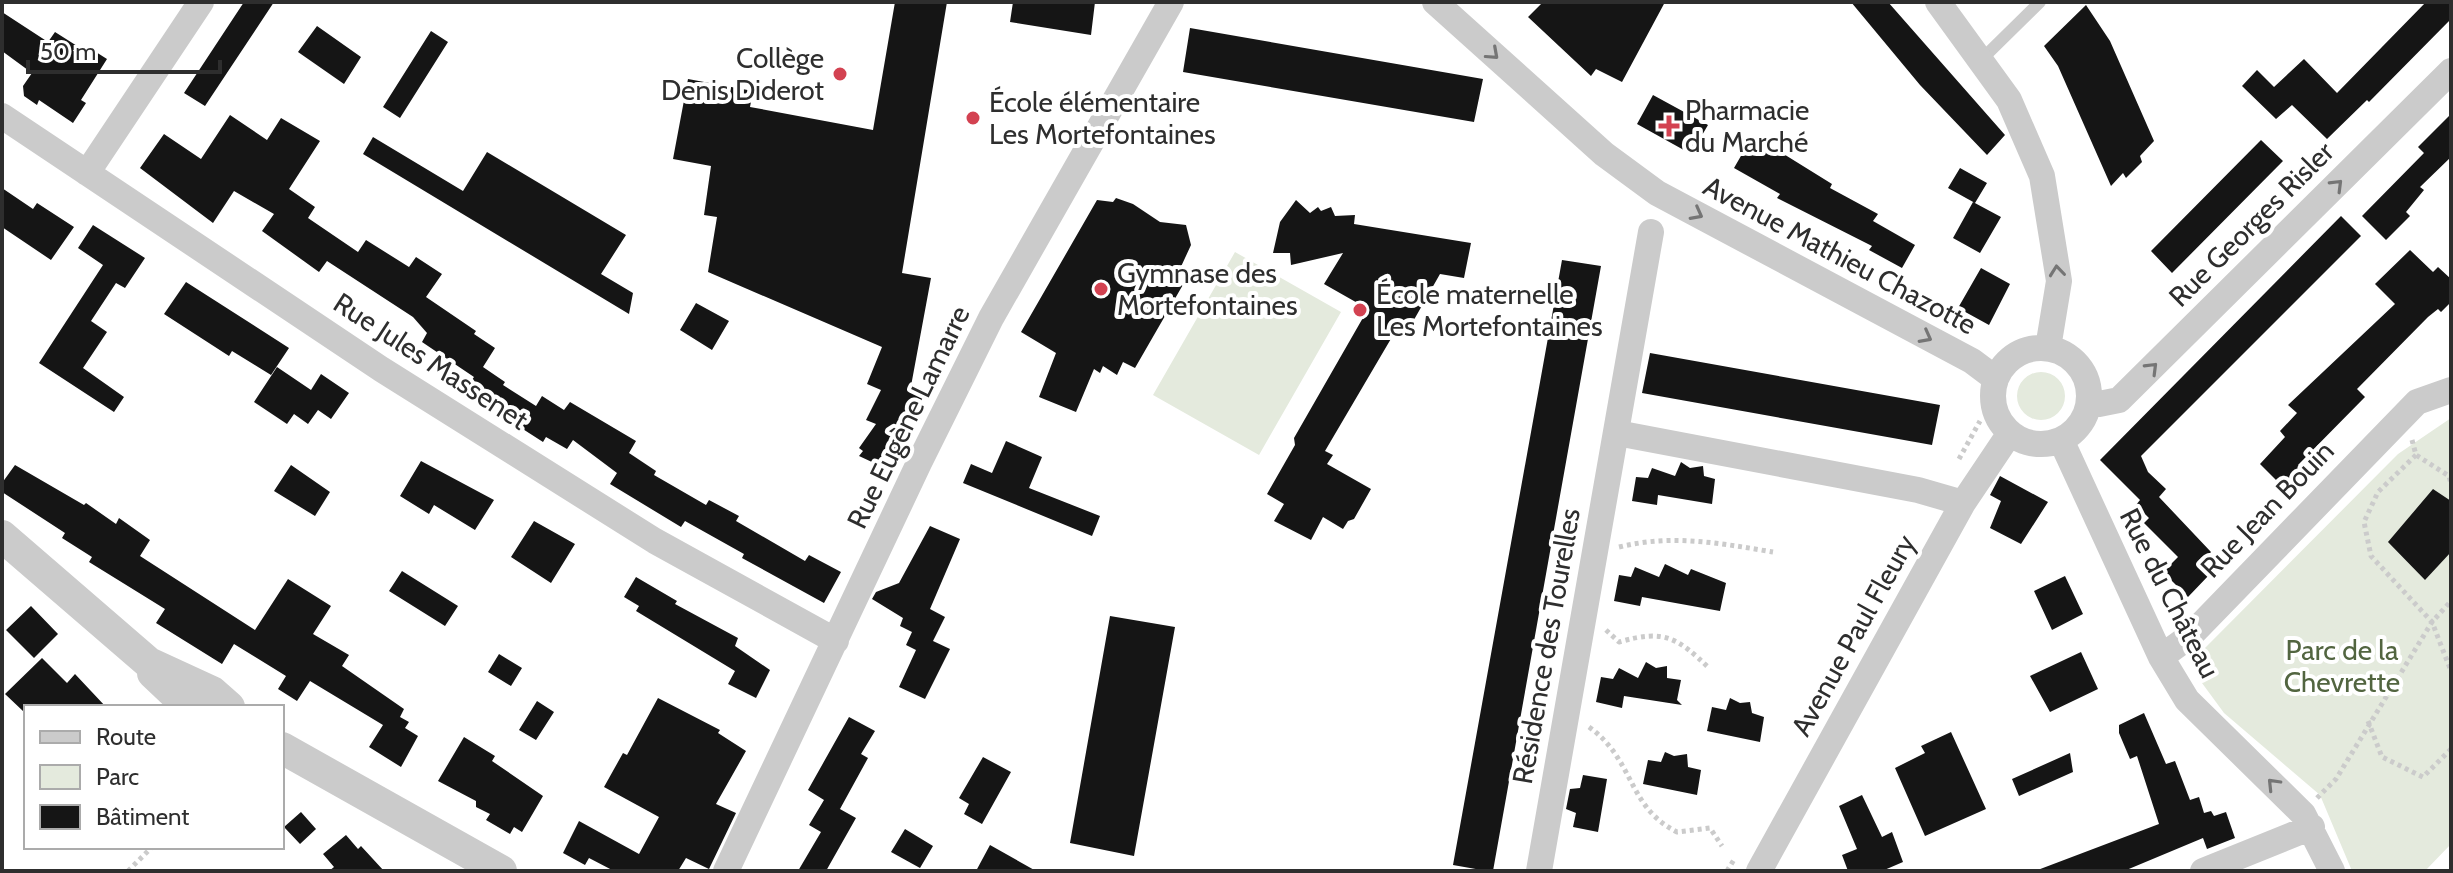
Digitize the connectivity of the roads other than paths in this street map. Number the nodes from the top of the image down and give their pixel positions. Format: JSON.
{"nodes":[{"id":1,"x":201,"y":2,"type":"edge"},
{"id":2,"x":1171,"y":2,"type":"edge"},
{"id":3,"x":1435,"y":2,"type":"edge"},
{"id":4,"x":1938,"y":2,"type":"edge"},
{"id":5,"x":2040,"y":2,"type":"edge"},
{"id":6,"x":1980,"y":61,"type":"junction"},
{"id":7,"x":2451,"y":71,"type":"edge"},
{"id":8,"x":2,"y":116,"type":"edge"},
{"id":9,"x":87,"y":173,"type":"junction"},
{"id":10,"x":1651,"y":232,"type":"dead end"},
{"id":11,"x":2048,"y":348,"type":"junction"},
{"id":12,"x":2451,"y":367,"type":"edge"},
{"id":13,"x":1996,"y":379,"type":"junction"},
{"id":14,"x":2451,"y":390,"type":"edge"},
{"id":15,"x":2089,"y":400,"type":"junction"},
{"id":16,"x":2417,"y":402,"type":"junction"},
{"id":17,"x":1617,"y":433,"type":"junction"},
{"id":18,"x":2010,"y":433,"type":"junction"},
{"id":19,"x":2061,"y":440,"type":"junction"},
{"id":20,"x":1963,"y":503,"type":"junction"},
{"id":21,"x":2,"y":536,"type":"edge"},
{"id":22,"x":836,"y":641,"type":"junction"},
{"id":23,"x":2161,"y":657,"type":"junction"},
{"id":24,"x":149,"y":663,"type":"junction"},
{"id":25,"x":187,"y":705,"type":"edge"},
{"id":26,"x":227,"y":705,"type":"edge"},
{"id":27,"x":284,"y":749,"type":"edge"},
{"id":28,"x":2307,"y":821,"type":"junction"},
{"id":29,"x":501,"y":871,"type":"edge"},
{"id":30,"x":726,"y":871,"type":"edge"},
{"id":31,"x":1539,"y":871,"type":"edge"},
{"id":32,"x":1759,"y":871,"type":"edge"},
{"id":33,"x":2203,"y":871,"type":"edge"},
{"id":34,"x":2332,"y":871,"type":"edge"}],
"edges":[{"from":1,"to":9,"type":"street"},
{"from":2,"to":22,"type":"street","name":"Rue Eugène Lamarre"},
{"from":3,"to":13,"type":"street","name":"Avenue Mathieu Chazotte","one_way":true},
{"from":4,"to":6,"type":"street"},
{"from":5,"to":6,"type":"lane"},
{"from":11,"to":6,"type":"street","one_way":true},
{"from":15,"to":7,"type":"street","name":"Rue Georges Risler","one_way":true},
{"from":8,"to":9,"type":"street","name":"Rue Jules Massenet"},
{"from":9,"to":22,"type":"street","name":"Rue Jules Massenet"},
{"from":10,"to":17,"type":"street","name":"Résidence des Tourelles"},
{"from":11,"to":13,"type":"street"},
{"from":11,"to":15,"type":"street"},
{"from":12,"to":16,"type":"street","name":"Rue Jean Bouin"},
{"from":13,"to":18,"type":"street"},
{"from":14,"to":16,"type":"street","name":"Rue Jean Bouin"},
{"from":15,"to":19,"type":"street"},
{"from":16,"to":23,"type":"street","name":"Rue Jean Bouin"},
{"from":17,"to":20,"type":"street"},
{"from":17,"to":31,"type":"street","name":"Résidence des Tourelles"},
{"from":18,"to":19,"type":"street"},
{"from":18,"to":20,"type":"street","name":"Avenue Paul Fleury"},
{"from":19,"to":23,"type":"street","name":"Rue du Château"},
{"from":20,"to":32,"type":"street","name":"Avenue Paul Fleury"},
{"from":21,"to":24,"type":"street"},
{"from":22,"to":30,"type":"street","name":"Rue Eugène Lamarre"},
{"from":28,"to":23,"type":"street","name":"Rue du Château","one_way":true},
{"from":24,"to":25,"type":"street"},
{"from":24,"to":26,"type":"street"},
{"from":27,"to":29,"type":"street"},
{"from":28,"to":33,"type":"street"},
{"from":28,"to":34,"type":"street","name":"Rue du Château"}]}
